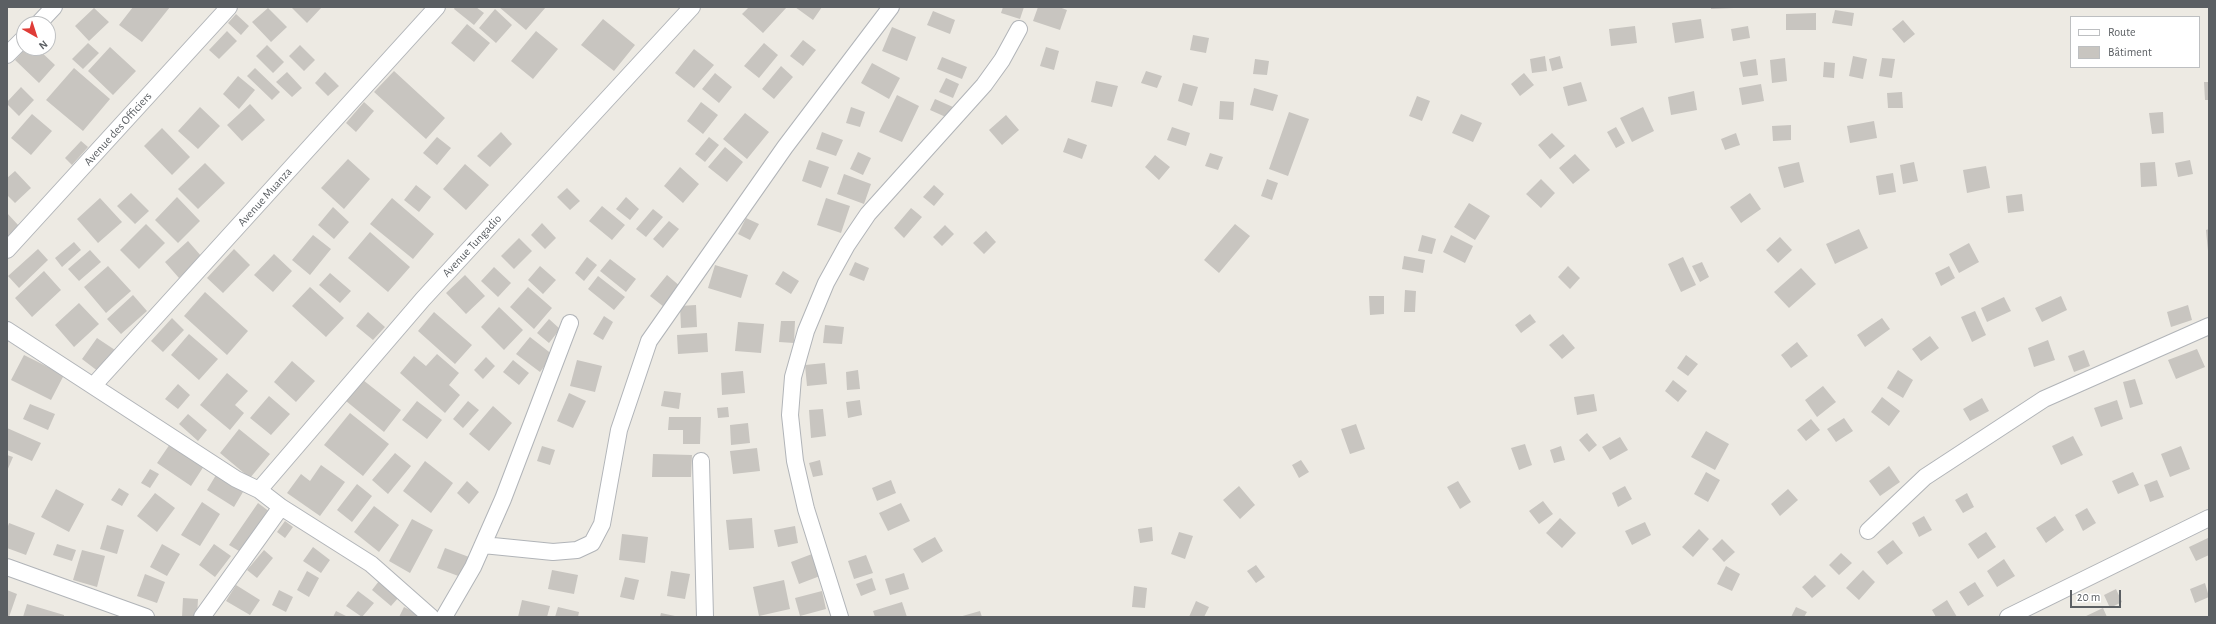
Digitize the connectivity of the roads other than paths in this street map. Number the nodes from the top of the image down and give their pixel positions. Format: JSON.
{"nodes":[{"id":1,"x":54,"y":7,"type":"edge"},
{"id":2,"x":229,"y":7,"type":"edge"},
{"id":3,"x":437,"y":7,"type":"edge"},
{"id":4,"x":692,"y":7,"type":"edge"},
{"id":5,"x":891,"y":7,"type":"edge"},
{"id":6,"x":46,"y":16,"type":"edge"},
{"id":7,"x":1019,"y":29,"type":"dead end"},
{"id":8,"x":16,"y":46,"type":"edge"},
{"id":9,"x":7,"y":55,"type":"edge"},
{"id":10,"x":7,"y":250,"type":"edge"},
{"id":11,"x":570,"y":323,"type":"dead end"},
{"id":12,"x":2209,"y":326,"type":"edge"},
{"id":13,"x":7,"y":330,"type":"edge"},
{"id":14,"x":93,"y":386,"type":"junction"},
{"id":15,"x":701,"y":461,"type":"dead end"},
{"id":16,"x":259,"y":490,"type":"junction"},
{"id":17,"x":281,"y":507,"type":"junction"},
{"id":18,"x":2209,"y":518,"type":"edge"},
{"id":19,"x":1868,"y":531,"type":"dead end"},
{"id":20,"x":483,"y":545,"type":"junction"},
{"id":21,"x":7,"y":567,"type":"edge"},
{"id":22,"x":146,"y":617,"type":"edge"},
{"id":23,"x":202,"y":617,"type":"edge"},
{"id":24,"x":431,"y":617,"type":"edge"},
{"id":25,"x":444,"y":617,"type":"edge"},
{"id":26,"x":705,"y":617,"type":"edge"},
{"id":27,"x":840,"y":617,"type":"edge"},
{"id":28,"x":2008,"y":617,"type":"edge"}],
"edges":[{"from":1,"to":6,"type":"street"},
{"from":2,"to":10,"type":"street","name":"Avenue des Officiers"},
{"from":3,"to":14,"type":"street","name":"Avenue Muanza"},
{"from":4,"to":16,"type":"street","name":"Avenue Tungadio"},
{"from":5,"to":20,"type":"street"},
{"from":7,"to":27,"type":"street"},
{"from":8,"to":9,"type":"street"},
{"from":11,"to":20,"type":"street"},
{"from":12,"to":19,"type":"street"},
{"from":13,"to":14,"type":"street"},
{"from":14,"to":16,"type":"street"},
{"from":15,"to":26,"type":"street"},
{"from":16,"to":17,"type":"street"},
{"from":17,"to":23,"type":"street"},
{"from":17,"to":24,"type":"street"},
{"from":18,"to":28,"type":"street"},
{"from":20,"to":25,"type":"street"},
{"from":21,"to":22,"type":"street"}]}
